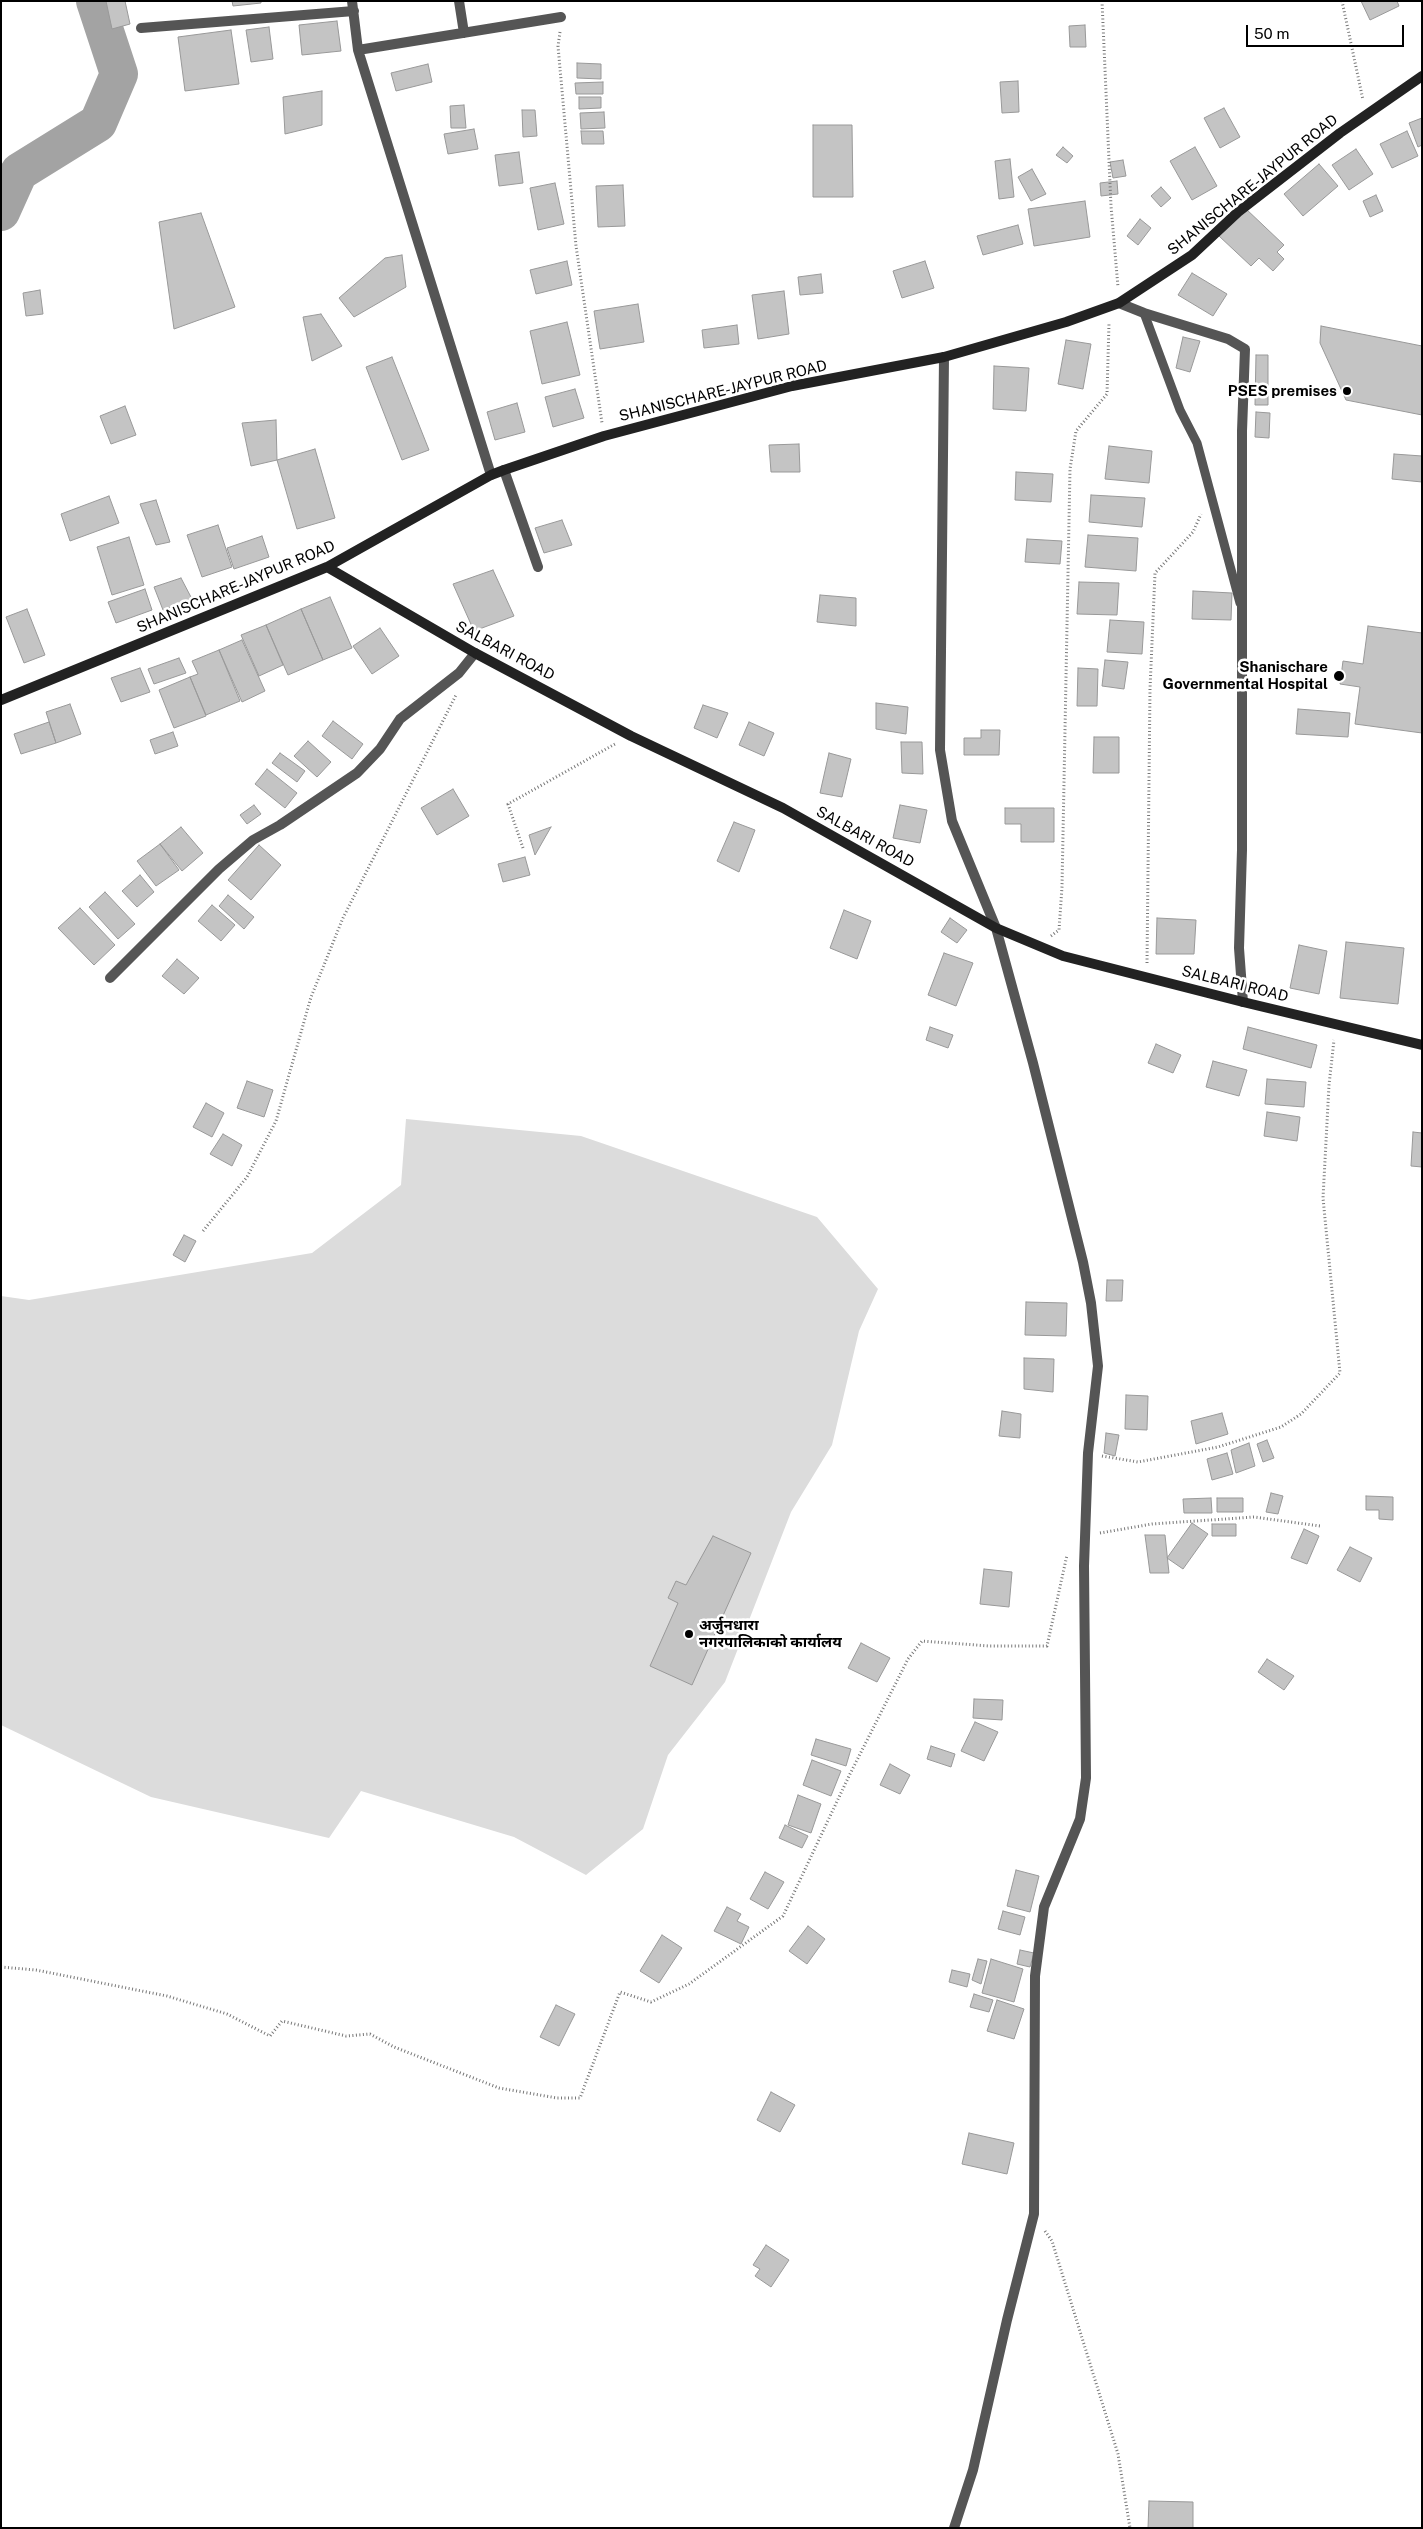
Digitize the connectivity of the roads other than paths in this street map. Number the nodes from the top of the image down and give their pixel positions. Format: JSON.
{"nodes":[{"id":1,"x":459,"y":1,"type":"edge"},
{"id":2,"x":353,"y":6,"type":"edge"},
{"id":3,"x":561,"y":17,"type":"road end"},
{"id":4,"x":141,"y":28,"type":"dead end"},
{"id":5,"x":464,"y":33,"type":"junction"},
{"id":6,"x":358,"y":50,"type":"junction"},
{"id":7,"x":1422,"y":76,"type":"edge"},
{"id":8,"x":1114,"y":305,"type":"junction"},
{"id":9,"x":1144,"y":313,"type":"junction"},
{"id":10,"x":944,"y":357,"type":"junction"},
{"id":11,"x":504,"y":470,"type":"junction"},
{"id":12,"x":491,"y":475,"type":"junction"},
{"id":13,"x":327,"y":567,"type":"junction"},
{"id":14,"x":538,"y":567,"type":"dead end"},
{"id":15,"x":1241,"y":608,"type":"junction"},
{"id":16,"x":475,"y":653,"type":"junction"},
{"id":17,"x":1,"y":700,"type":"edge"},
{"id":18,"x":996,"y":928,"type":"junction"},
{"id":19,"x":110,"y":978,"type":"dead end"},
{"id":20,"x":1244,"y":1002,"type":"junction"},
{"id":21,"x":1422,"y":1045,"type":"edge"},
{"id":22,"x":954,"y":2528,"type":"edge"}],
"edges":[{"from":1,"to":5,"type":"street"},
{"from":2,"to":4,"type":"street"},
{"from":2,"to":6,"type":"street"},
{"from":3,"to":5,"type":"street"},
{"from":5,"to":6,"type":"street"},
{"from":6,"to":12,"type":"street"},
{"from":7,"to":8,"type":"street","name":"SHANISCHARE-JAYPUR ROAD"},
{"from":8,"to":9,"type":"street"},
{"from":8,"to":10,"type":"street","name":"SHANISCHARE-JAYPUR ROAD"},
{"from":9,"to":15,"type":"lane"},
{"from":9,"to":15,"type":"street"},
{"from":10,"to":11,"type":"street","name":"SHANISCHARE-JAYPUR ROAD"},
{"from":10,"to":18,"type":"street"},
{"from":11,"to":12,"type":"street","name":"SHANISCHARE-JAYPUR ROAD"},
{"from":11,"to":14,"type":"street"},
{"from":12,"to":13,"type":"street","name":"SHANISCHARE-JAYPUR ROAD"},
{"from":13,"to":16,"type":"street","name":"SALBARI ROAD"},
{"from":13,"to":17,"type":"street","name":"SHANISCHARE-JAYPUR ROAD"},
{"from":15,"to":20,"type":"street"},
{"from":16,"to":18,"type":"street","name":"SALBARI ROAD"},
{"from":16,"to":19,"type":"street"},
{"from":18,"to":20,"type":"street","name":"SALBARI ROAD"},
{"from":18,"to":22,"type":"street"},
{"from":20,"to":21,"type":"street","name":"SALBARI ROAD"}]}
